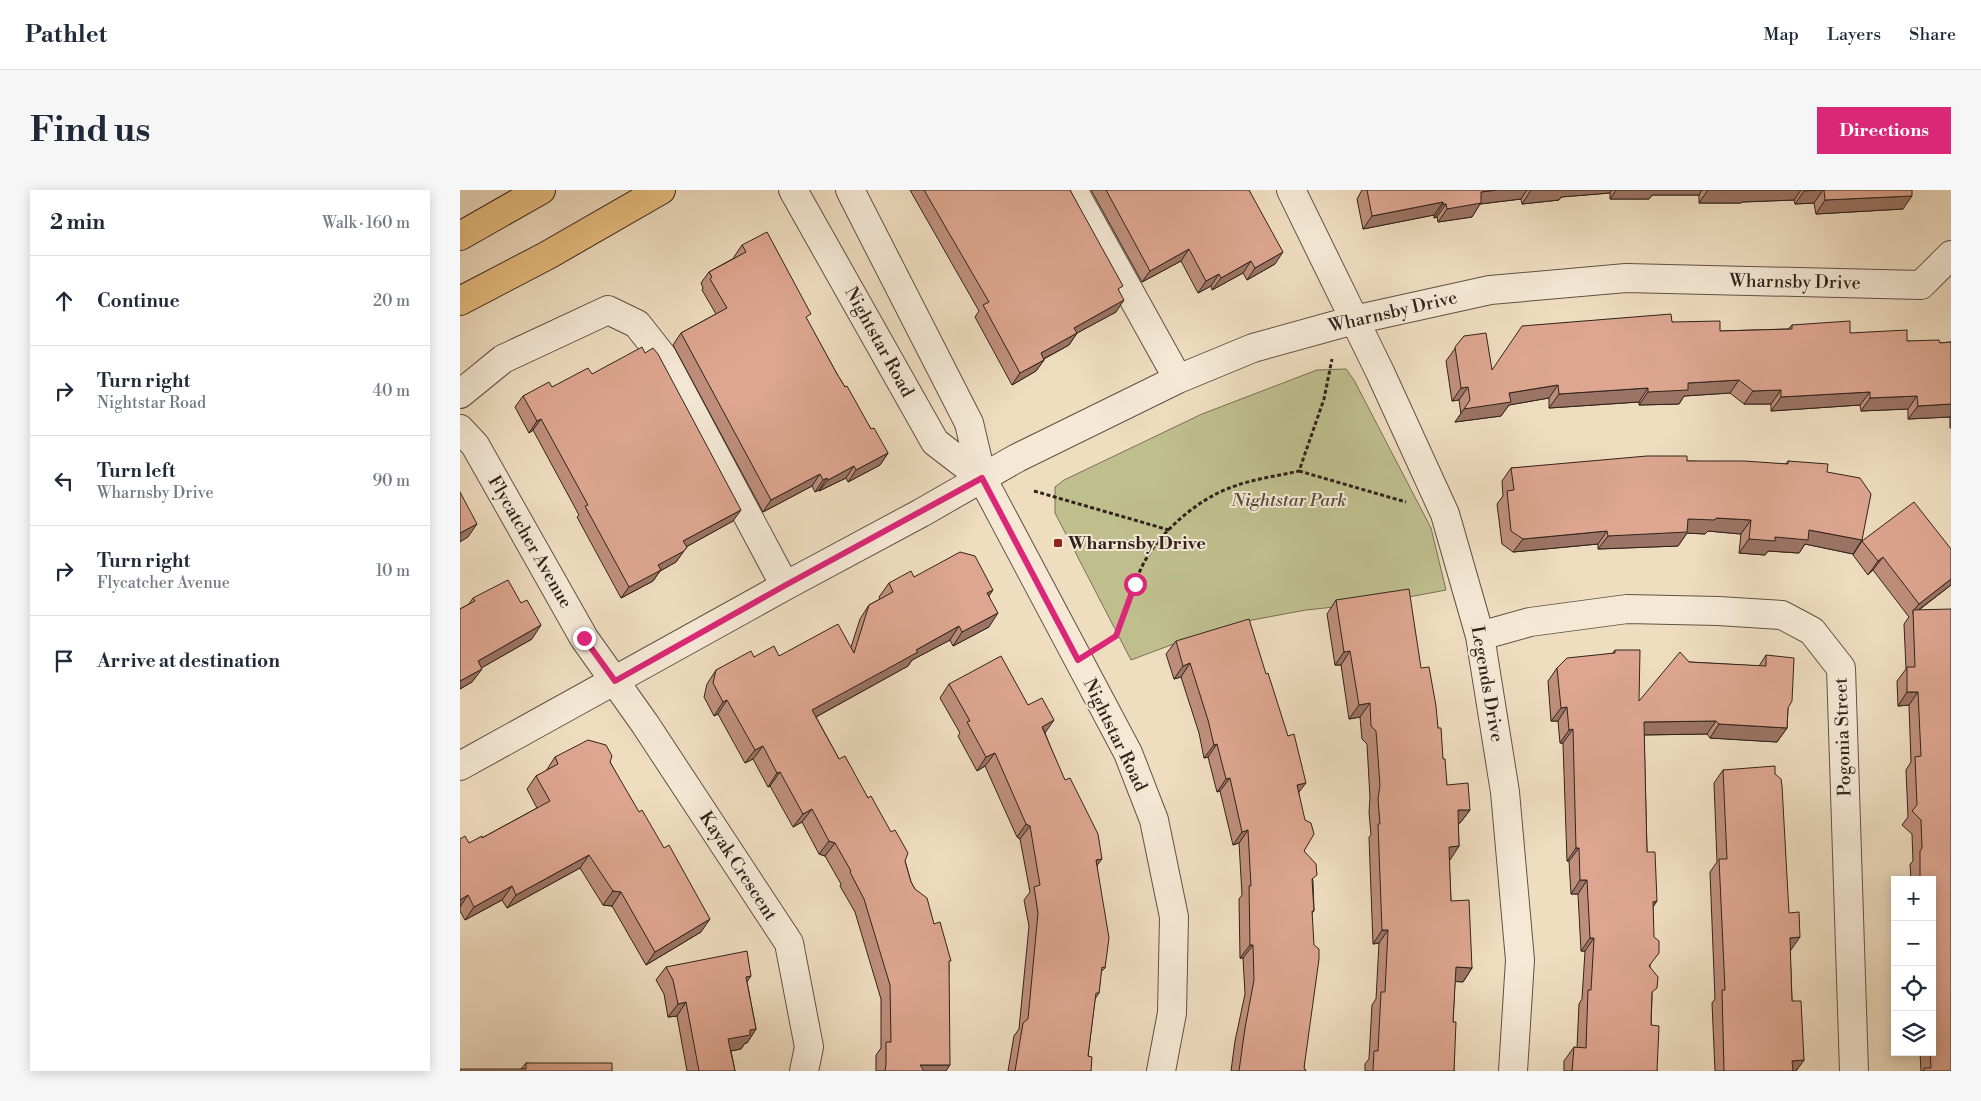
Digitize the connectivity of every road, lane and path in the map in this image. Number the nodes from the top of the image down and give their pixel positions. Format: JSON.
{"nodes":[{"id":1,"x":541,"y":190,"type":"edge"},
{"id":2,"x":661,"y":190,"type":"edge"},
{"id":3,"x":793,"y":190,"type":"edge"},
{"id":4,"x":850,"y":190,"type":"edge"},
{"id":5,"x":1073,"y":190,"type":"edge"},
{"id":6,"x":1290,"y":190,"type":"edge"},
{"id":7,"x":460,"y":236,"type":"edge"},
{"id":8,"x":1951,"y":255,"type":"edge"},
{"id":9,"x":460,"y":301,"type":"edge"},
{"id":10,"x":1354,"y":320,"type":"junction"},
{"id":11,"x":1332,"y":360,"type":"dead end"},
{"id":12,"x":1178,"y":379,"type":"junction"},
{"id":13,"x":460,"y":394,"type":"edge"},
{"id":14,"x":460,"y":429,"type":"edge"},
{"id":15,"x":1299,"y":471,"type":"junction"},
{"id":16,"x":982,"y":478,"type":"junction"},
{"id":17,"x":1034,"y":491,"type":"dead end"},
{"id":18,"x":1445,"y":514,"type":"junction"},
{"id":19,"x":1170,"y":530,"type":"junction"},
{"id":20,"x":784,"y":586,"type":"junction"},
{"id":21,"x":1480,"y":636,"type":"junction"},
{"id":22,"x":1078,"y":660,"type":"junction"},
{"id":23,"x":615,"y":681,"type":"junction"},
{"id":24,"x":460,"y":766,"type":"edge"},
{"id":25,"x":804,"y":1071,"type":"edge"},
{"id":26,"x":1161,"y":1071,"type":"edge"},
{"id":27,"x":1513,"y":1071,"type":"edge"},
{"id":28,"x":1854,"y":1071,"type":"edge"}],
"edges":[{"from":1,"to":7,"type":"main road"},
{"from":2,"to":9,"type":"main road"},
{"from":3,"to":16,"type":"street","name":"Nightstar Road"},
{"from":4,"to":16,"type":"street","name":"Nightstar Road"},
{"from":5,"to":12,"type":"street"},
{"from":6,"to":10,"type":"street","name":"Legends Drive"},
{"from":8,"to":10,"type":"street","name":"Wharnsby Drive"},
{"from":10,"to":12,"type":"street","name":"Wharnsby Drive"},
{"from":10,"to":18,"type":"street","name":"Legends Drive"},
{"from":11,"to":15,"type":"path"},
{"from":12,"to":16,"type":"street","name":"Wharnsby Drive"},
{"from":13,"to":20,"type":"street"},
{"from":14,"to":23,"type":"street","name":"Flycatcher Avenue"},
{"from":15,"to":18,"type":"path"},
{"from":15,"to":19,"type":"path"},
{"from":16,"to":20,"type":"street","name":"Wharnsby Drive"},
{"from":16,"to":22,"type":"street","name":"Nightstar Road"},
{"from":17,"to":19,"type":"path"},
{"from":18,"to":21,"type":"street","name":"Legends Drive"},
{"from":19,"to":22,"type":"path"},
{"from":20,"to":23,"type":"street","name":"Wharnsby Drive"},
{"from":21,"to":27,"type":"street","name":"Legends Drive"},
{"from":21,"to":28,"type":"street","name":"Pogonia Street"},
{"from":22,"to":26,"type":"street","name":"Nightstar Road"},
{"from":23,"to":24,"type":"street","name":"Wharnsby Drive"},
{"from":23,"to":25,"type":"street","name":"Kayak Crescent"}]}
